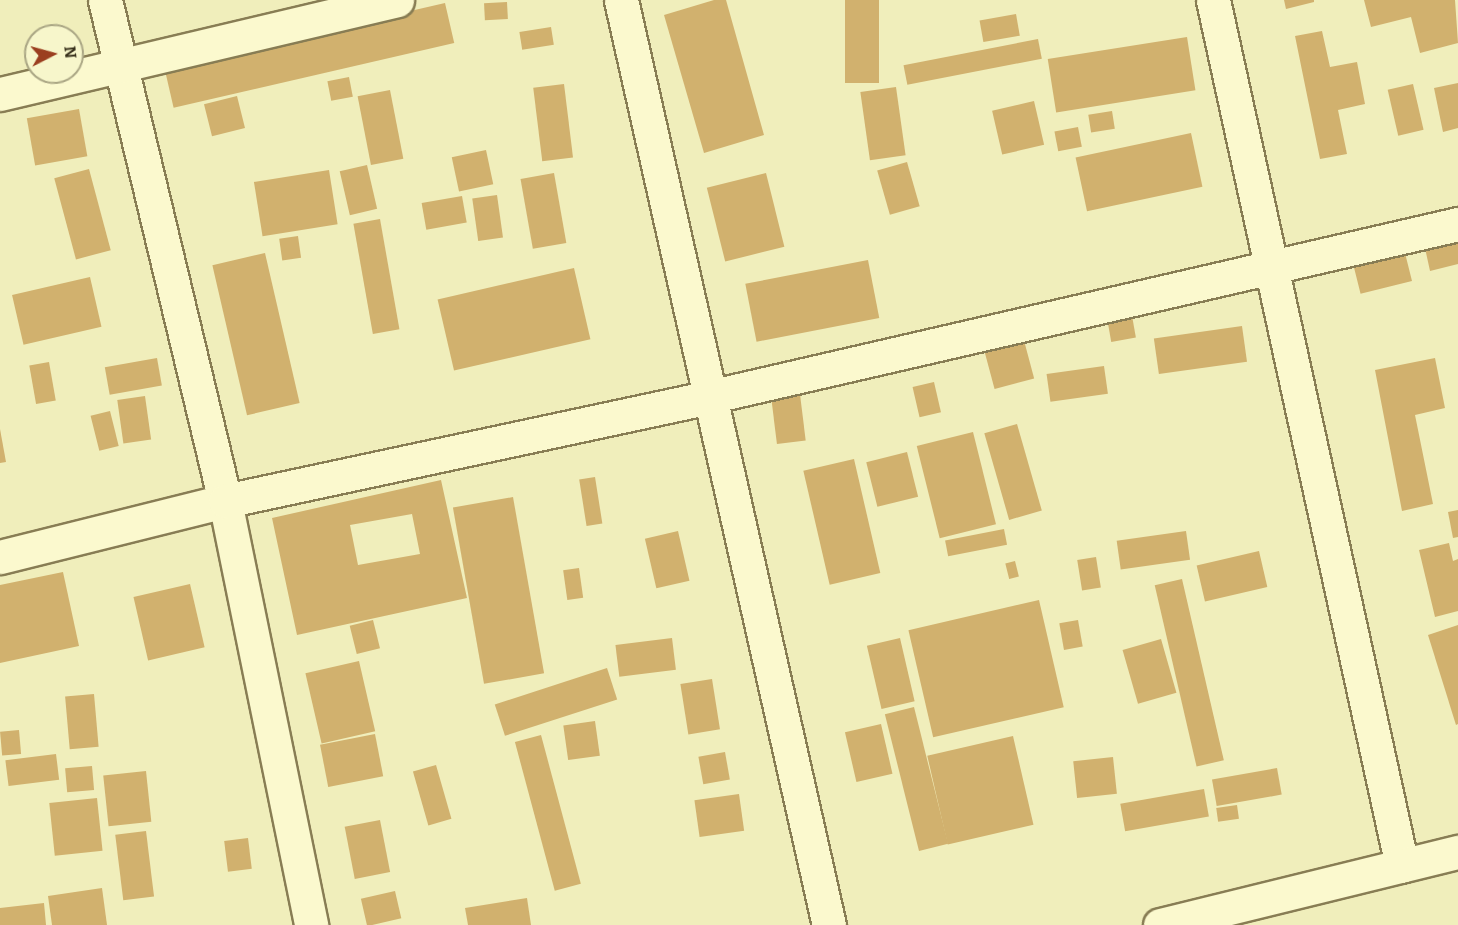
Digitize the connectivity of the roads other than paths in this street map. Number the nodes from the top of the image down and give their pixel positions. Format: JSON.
{"nodes":[{"id":1,"x":105,"y":0,"type":"edge"},
{"id":2,"x":396,"y":0,"type":"edge"},
{"id":3,"x":621,"y":0,"type":"edge"},
{"id":4,"x":1213,"y":0,"type":"edge"},
{"id":5,"x":119,"y":67,"type":"junction"},
{"id":6,"x":0,"y":94,"type":"edge"},
{"id":7,"x":1458,"y":224,"type":"edge"},
{"id":8,"x":1272,"y":270,"type":"junction"},
{"id":9,"x":713,"y":396,"type":"junction"},
{"id":10,"x":225,"y":501,"type":"junction"},
{"id":11,"x":0,"y":557,"type":"edge"},
{"id":12,"x":1458,"y":852,"type":"edge"},
{"id":13,"x":1402,"y":866,"type":"junction"},
{"id":14,"x":310,"y":925,"type":"edge"},
{"id":15,"x":830,"y":925,"type":"edge"},
{"id":16,"x":1160,"y":925,"type":"edge"}],
"edges":[{"from":1,"to":5,"type":"street"},
{"from":2,"to":5,"type":"street"},
{"from":3,"to":9,"type":"street"},
{"from":4,"to":8,"type":"street"},
{"from":5,"to":6,"type":"street"},
{"from":5,"to":10,"type":"street"},
{"from":7,"to":8,"type":"street"},
{"from":8,"to":9,"type":"street"},
{"from":8,"to":13,"type":"street"},
{"from":9,"to":10,"type":"street"},
{"from":9,"to":15,"type":"street"},
{"from":10,"to":11,"type":"street"},
{"from":10,"to":14,"type":"street"},
{"from":12,"to":13,"type":"street"},
{"from":13,"to":16,"type":"street"}]}
